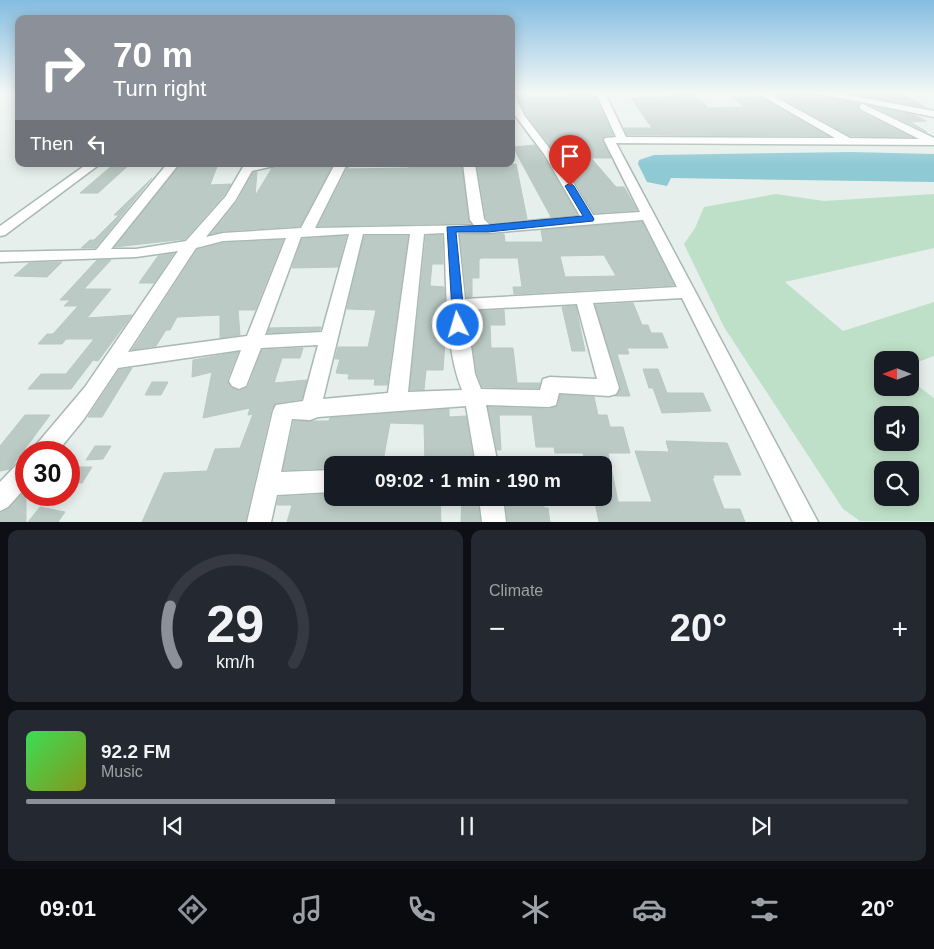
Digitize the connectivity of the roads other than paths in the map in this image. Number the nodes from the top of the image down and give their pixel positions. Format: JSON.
{"nodes":[{"id":1,"x":521,"y":117,"type":"edge"},
{"id":2,"x":612,"y":117,"type":"edge"},
{"id":3,"x":805,"y":117,"type":"edge"},
{"id":4,"x":884,"y":117,"type":"edge"},
{"id":5,"x":623,"y":140,"type":"junction"},
{"id":6,"x":850,"y":142,"type":"junction"},
{"id":7,"x":934,"y":142,"type":"edge"},
{"id":8,"x":90,"y":167,"type":"edge"},
{"id":9,"x":171,"y":167,"type":"edge"},
{"id":10,"x":256,"y":167,"type":"edge"},
{"id":11,"x":339,"y":167,"type":"edge"},
{"id":12,"x":469,"y":167,"type":"edge"},
{"id":13,"x":646,"y":216,"type":"junction"},
{"id":14,"x":589,"y":219,"type":"junction"},
{"id":15,"x":418,"y":229,"type":"junction"},
{"id":16,"x":451,"y":229,"type":"junction"},
{"id":17,"x":488,"y":229,"type":"junction"},
{"id":18,"x":357,"y":230,"type":"junction"},
{"id":19,"x":0,"y":232,"type":"edge"},
{"id":20,"x":300,"y":233,"type":"junction"},
{"id":21,"x":191,"y":245,"type":"junction"},
{"id":22,"x":100,"y":254,"type":"junction"},
{"id":23,"x":0,"y":257,"type":"edge"},
{"id":24,"x":686,"y":292,"type":"junction"},
{"id":25,"x":584,"y":299,"type":"junction"},
{"id":26,"x":456,"y":305,"type":"junction"},
{"id":27,"x":329,"y":338,"type":"junction"},
{"id":28,"x":253,"y":342,"type":"junction"},
{"id":29,"x":114,"y":360,"type":"junction"},
{"id":30,"x":239,"y":381,"type":"dead end"},
{"id":31,"x":475,"y":398,"type":"junction"},
{"id":32,"x":398,"y":401,"type":"junction"},
{"id":33,"x":310,"y":410,"type":"junction"},
{"id":34,"x":54,"y":441,"type":"edge"},
{"id":35,"x":485,"y":456,"type":"edge"},
{"id":36,"x":324,"y":481,"type":"edge"},
{"id":37,"x":15,"y":483,"type":"edge"},
{"id":38,"x":268,"y":484,"type":"junction"},
{"id":39,"x":0,"y":499,"type":"edge"},
{"id":40,"x":492,"y":506,"type":"edge"},
{"id":41,"x":259,"y":522,"type":"edge"},
{"id":42,"x":494,"y":522,"type":"edge"},
{"id":43,"x":806,"y":522,"type":"edge"}],
"edges":[{"from":1,"to":14,"type":"street"},
{"from":2,"to":5,"type":"street"},
{"from":3,"to":6,"type":"street"},
{"from":4,"to":7,"type":"street"},
{"from":5,"to":6,"type":"street"},
{"from":5,"to":13,"type":"street"},
{"from":6,"to":7,"type":"street"},
{"from":8,"to":19,"type":"street"},
{"from":9,"to":22,"type":"street"},
{"from":10,"to":21,"type":"street"},
{"from":11,"to":20,"type":"street"},
{"from":12,"to":17,"type":"street"},
{"from":13,"to":14,"type":"street"},
{"from":13,"to":24,"type":"street"},
{"from":14,"to":17,"type":"street"},
{"from":15,"to":16,"type":"street"},
{"from":15,"to":18,"type":"street"},
{"from":15,"to":32,"type":"street"},
{"from":16,"to":17,"type":"street"},
{"from":16,"to":26,"type":"street"},
{"from":18,"to":20,"type":"street"},
{"from":18,"to":27,"type":"street"},
{"from":20,"to":21,"type":"street"},
{"from":20,"to":28,"type":"street"},
{"from":21,"to":22,"type":"street"},
{"from":21,"to":29,"type":"street"},
{"from":22,"to":23,"type":"street"},
{"from":24,"to":25,"type":"street"},
{"from":24,"to":43,"type":"street"},
{"from":25,"to":26,"type":"street"},
{"from":25,"to":31,"type":"street"},
{"from":26,"to":31,"type":"street"},
{"from":27,"to":28,"type":"street"},
{"from":27,"to":33,"type":"street"},
{"from":28,"to":29,"type":"street"},
{"from":28,"to":30,"type":"street"},
{"from":29,"to":34,"type":"street"},
{"from":31,"to":32,"type":"street"},
{"from":31,"to":35,"type":"street"},
{"from":32,"to":33,"type":"street"},
{"from":33,"to":38,"type":"street"},
{"from":36,"to":38,"type":"street"},
{"from":37,"to":39,"type":"street"},
{"from":38,"to":41,"type":"street"},
{"from":40,"to":42,"type":"street"}]}
